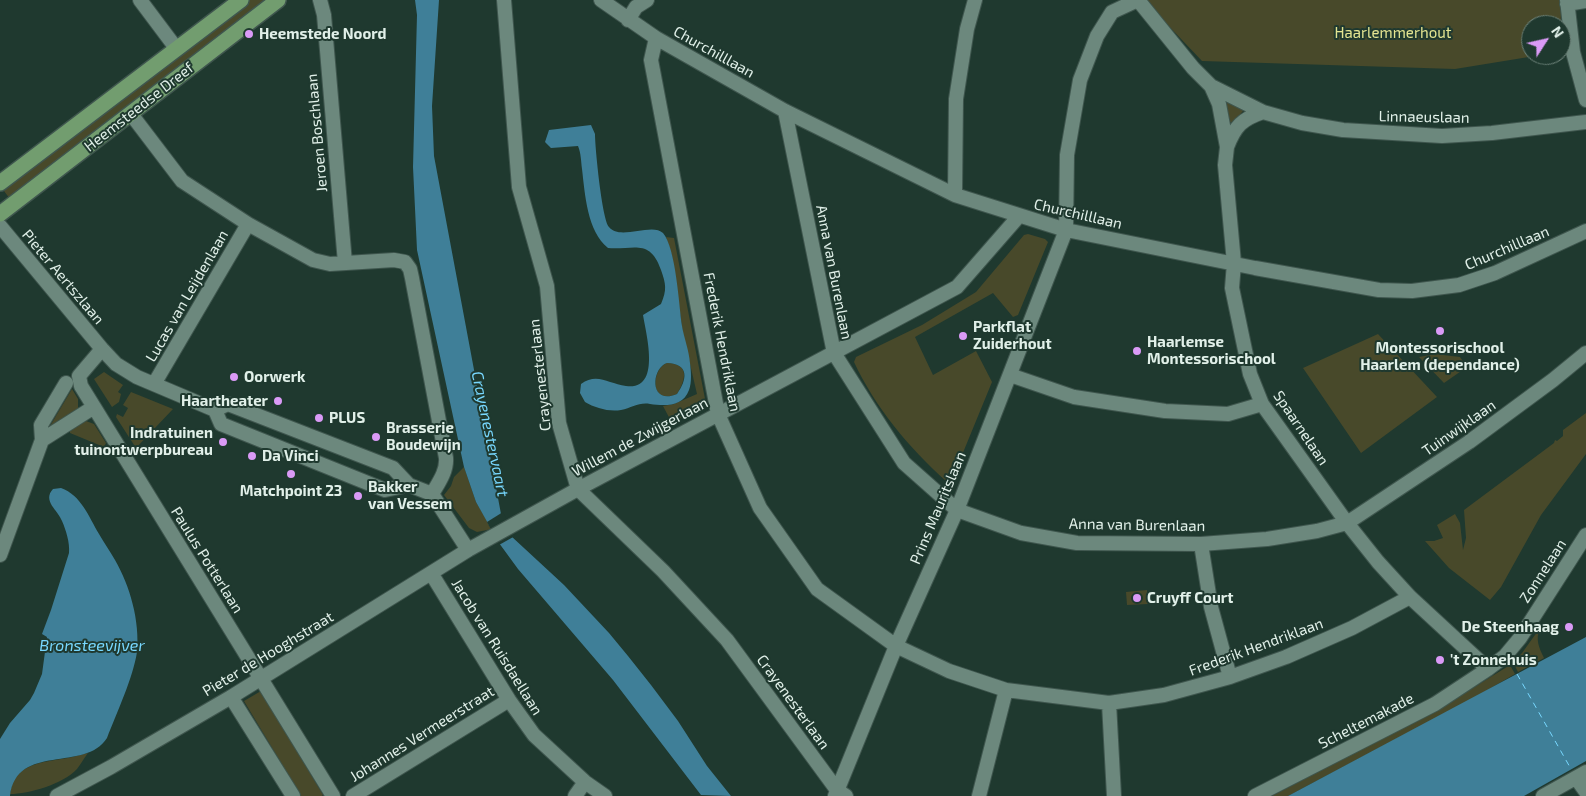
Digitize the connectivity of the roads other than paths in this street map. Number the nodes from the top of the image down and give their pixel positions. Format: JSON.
{"nodes":[{"id":1,"x":140,"y":0,"type":"edge"},
{"id":2,"x":240,"y":0,"type":"edge"},
{"id":3,"x":278,"y":0,"type":"edge"},
{"id":4,"x":320,"y":0,"type":"edge"},
{"id":5,"x":504,"y":0,"type":"edge"},
{"id":6,"x":601,"y":0,"type":"edge"},
{"id":7,"x":647,"y":0,"type":"edge"},
{"id":8,"x":974,"y":0,"type":"edge"},
{"id":9,"x":1138,"y":0,"type":"edge"},
{"id":10,"x":1586,"y":1,"type":"edge"},
{"id":11,"x":1567,"y":2,"type":"edge"},
{"id":12,"x":628,"y":20,"type":"junction"},
{"id":13,"x":656,"y":38,"type":"junction"},
{"id":14,"x":176,"y":48,"type":"junction"},
{"id":15,"x":1211,"y":86,"type":"junction"},
{"id":16,"x":1586,"y":100,"type":"edge"},
{"id":17,"x":785,"y":111,"type":"junction"},
{"id":18,"x":1263,"y":112,"type":"junction"},
{"id":19,"x":132,"y":114,"type":"junction"},
{"id":20,"x":1586,"y":122,"type":"edge"},
{"id":21,"x":1227,"y":147,"type":"junction"},
{"id":22,"x":0,"y":183,"type":"edge"},
{"id":23,"x":954,"y":195,"type":"junction"},
{"id":24,"x":0,"y":214,"type":"edge"},
{"id":25,"x":1019,"y":216,"type":"junction"},
{"id":26,"x":248,"y":224,"type":"junction"},
{"id":27,"x":0,"y":226,"type":"edge"},
{"id":28,"x":1066,"y":230,"type":"junction"},
{"id":29,"x":1586,"y":231,"type":"edge"},
{"id":30,"x":345,"y":263,"type":"junction"},
{"id":31,"x":1234,"y":263,"type":"junction"},
{"id":32,"x":102,"y":349,"type":"junction"},
{"id":33,"x":834,"y":353,"type":"junction"},
{"id":34,"x":1586,"y":353,"type":"edge"},
{"id":35,"x":1010,"y":375,"type":"junction"},
{"id":36,"x":66,"y":383,"type":"dead end"},
{"id":37,"x":154,"y":384,"type":"junction"},
{"id":38,"x":1262,"y":404,"type":"junction"},
{"id":39,"x":94,"y":407,"type":"junction"},
{"id":40,"x":212,"y":409,"type":"junction"},
{"id":41,"x":718,"y":414,"type":"junction"},
{"id":42,"x":42,"y":440,"type":"junction"},
{"id":43,"x":409,"y":484,"type":"junction"},
{"id":44,"x":578,"y":489,"type":"junction"},
{"id":45,"x":432,"y":494,"type":"junction"},
{"id":46,"x":957,"y":510,"type":"junction"},
{"id":47,"x":1347,"y":523,"type":"junction"},
{"id":48,"x":1586,"y":535,"type":"edge"},
{"id":49,"x":494,"y":536,"type":"joint"},
{"id":50,"x":1201,"y":544,"type":"junction"},
{"id":51,"x":468,"y":550,"type":"junction"},
{"id":52,"x":0,"y":556,"type":"edge"},
{"id":53,"x":431,"y":573,"type":"junction"},
{"id":54,"x":1410,"y":597,"type":"junction"},
{"id":55,"x":896,"y":646,"type":"junction"},
{"id":56,"x":1488,"y":669,"type":"junction"},
{"id":57,"x":1230,"y":677,"type":"junction"},
{"id":58,"x":260,"y":678,"type":"junction"},
{"id":59,"x":1006,"y":690,"type":"junction"},
{"id":60,"x":230,"y":696,"type":"junction"},
{"id":61,"x":509,"y":700,"type":"junction"},
{"id":62,"x":1109,"y":703,"type":"junction"},
{"id":63,"x":1581,"y":775,"type":"edge"},
{"id":64,"x":585,"y":782,"type":"junction"},
{"id":65,"x":1586,"y":792,"type":"edge"},
{"id":66,"x":839,"y":794,"type":"edge"},
{"id":67,"x":57,"y":796,"type":"edge"},
{"id":68,"x":293,"y":796,"type":"edge"},
{"id":69,"x":333,"y":796,"type":"edge"},
{"id":70,"x":353,"y":796,"type":"edge"},
{"id":71,"x":574,"y":796,"type":"edge"},
{"id":72,"x":605,"y":796,"type":"edge"},
{"id":73,"x":979,"y":796,"type":"edge"},
{"id":74,"x":1114,"y":796,"type":"edge"},
{"id":75,"x":1255,"y":796,"type":"edge"},
{"id":76,"x":1543,"y":796,"type":"edge"}],
"edges":[{"from":1,"to":14,"type":"street"},
{"from":2,"to":14,"type":"main road","name":"Heemsteedse Dreef"},
{"from":3,"to":19,"type":"main road","name":"Heemsteedse Dreef"},
{"from":4,"to":30,"type":"street","name":"Jeroen Boschlaan"},
{"from":5,"to":44,"type":"street","name":"Crayenesterlaan"},
{"from":6,"to":12,"type":"street","name":"Churchilllaan"},
{"from":7,"to":12,"type":"street"},
{"from":8,"to":23,"type":"street"},
{"from":9,"to":15,"type":"street","name":"Linnaeuslaan"},
{"from":9,"to":28,"type":"street"},
{"from":10,"to":11,"type":"street"},
{"from":11,"to":16,"type":"street"},
{"from":12,"to":13,"type":"street","name":"Churchilllaan"},
{"from":13,"to":17,"type":"street","name":"Churchilllaan"},
{"from":13,"to":41,"type":"street","name":"Frederik Hendriklaan"},
{"from":14,"to":22,"type":"main road","name":"Heemsteedse Dreef"},
{"from":15,"to":18,"type":"street","name":"Linnaeuslaan"},
{"from":15,"to":21,"type":"street","name":"Spaarnelaan"},
{"from":17,"to":23,"type":"street","name":"Churchilllaan"},
{"from":17,"to":33,"type":"street","name":"Anna van Burenlaan"},
{"from":18,"to":20,"type":"street","name":"Linnaeuslaan"},
{"from":18,"to":21,"type":"street"},
{"from":19,"to":24,"type":"main road","name":"Heemsteedse Dreef"},
{"from":19,"to":26,"type":"street"},
{"from":21,"to":31,"type":"street","name":"Spaarnelaan"},
{"from":23,"to":25,"type":"street","name":"Churchilllaan"},
{"from":25,"to":28,"type":"street","name":"Churchilllaan"},
{"from":25,"to":33,"type":"street","name":"Willem de Zwijgerlaan"},
{"from":26,"to":30,"type":"street"},
{"from":26,"to":37,"type":"street","name":"Lucas van Leijdenlaan"},
{"from":27,"to":32,"type":"street","name":"Pieter Aertszlaan"},
{"from":28,"to":31,"type":"street","name":"Churchilllaan"},
{"from":28,"to":35,"type":"street","name":"Prins Mauritslaan"},
{"from":29,"to":31,"type":"street","name":"Churchilllaan"},
{"from":30,"to":45,"type":"street"},
{"from":31,"to":38,"type":"street","name":"Spaarnelaan"},
{"from":32,"to":37,"type":"street","name":"Pieter Aertszlaan"},
{"from":32,"to":39,"type":"street","name":"Paulus Potterlaan"},
{"from":33,"to":41,"type":"street","name":"Willem de Zwijgerlaan"},
{"from":33,"to":46,"type":"street","name":"Anna van Burenlaan"},
{"from":34,"to":47,"type":"street","name":"Tuinwijklaan"},
{"from":35,"to":38,"type":"street"},
{"from":35,"to":46,"type":"street","name":"Prins Mauritslaan"},
{"from":36,"to":42,"type":"street"},
{"from":37,"to":40,"type":"street","name":"Pieter Aertszlaan"},
{"from":38,"to":47,"type":"street","name":"Spaarnelaan"},
{"from":39,"to":42,"type":"street"},
{"from":39,"to":58,"type":"street","name":"Paulus Potterlaan"},
{"from":40,"to":43,"type":"street"},
{"from":40,"to":43,"type":"street"},
{"from":41,"to":44,"type":"street","name":"Willem de Zwijgerlaan"},
{"from":41,"to":55,"type":"street","name":"Frederik Hendriklaan"},
{"from":42,"to":52,"type":"street"},
{"from":43,"to":45,"type":"street"},
{"from":44,"to":49,"type":"street","name":"Willem de Zwijgerlaan"},
{"from":44,"to":66,"type":"street","name":"Crayenesterlaan"},
{"from":45,"to":51,"type":"street"},
{"from":46,"to":50,"type":"street","name":"Anna van Burenlaan"},
{"from":46,"to":55,"type":"street","name":"Prins Mauritslaan"},
{"from":47,"to":50,"type":"street","name":"Anna van Burenlaan"},
{"from":47,"to":54,"type":"street","name":"Spaarnelaan"},
{"from":48,"to":56,"type":"street","name":"Zonnelaan"},
{"from":49,"to":51,"type":"street","name":"Pieter de Hooghstraat"},
{"from":50,"to":57,"type":"street"},
{"from":51,"to":53,"type":"street","name":"Pieter de Hooghstraat"},
{"from":53,"to":58,"type":"street","name":"Pieter de Hooghstraat"},
{"from":53,"to":61,"type":"street","name":"Jacob van Ruisdaellaan"},
{"from":54,"to":56,"type":"street","name":"Spaarnelaan"},
{"from":54,"to":57,"type":"street","name":"Frederik Hendriklaan"},
{"from":55,"to":59,"type":"street","name":"Frederik Hendriklaan"},
{"from":55,"to":66,"type":"street","name":"Prins Mauritslaan"},
{"from":56,"to":75,"type":"street","name":"Scheltemakade"},
{"from":57,"to":62,"type":"street","name":"Frederik Hendriklaan"},
{"from":58,"to":60,"type":"street","name":"Pieter de Hooghstraat"},
{"from":58,"to":69,"type":"street","name":"Paulus Potterlaan"},
{"from":59,"to":62,"type":"street","name":"Frederik Hendriklaan"},
{"from":59,"to":73,"type":"street"},
{"from":60,"to":67,"type":"street","name":"Pieter de Hooghstraat"},
{"from":60,"to":68,"type":"street"},
{"from":61,"to":64,"type":"street","name":"Jacob van Ruisdaellaan"},
{"from":61,"to":70,"type":"street","name":"Johannes Vermeerstraat"},
{"from":62,"to":74,"type":"street"},
{"from":63,"to":65,"type":"street"},
{"from":63,"to":76,"type":"street"},
{"from":64,"to":71,"type":"street"},
{"from":64,"to":72,"type":"street","name":"Jacob van Ruisdaellaan"}]}
